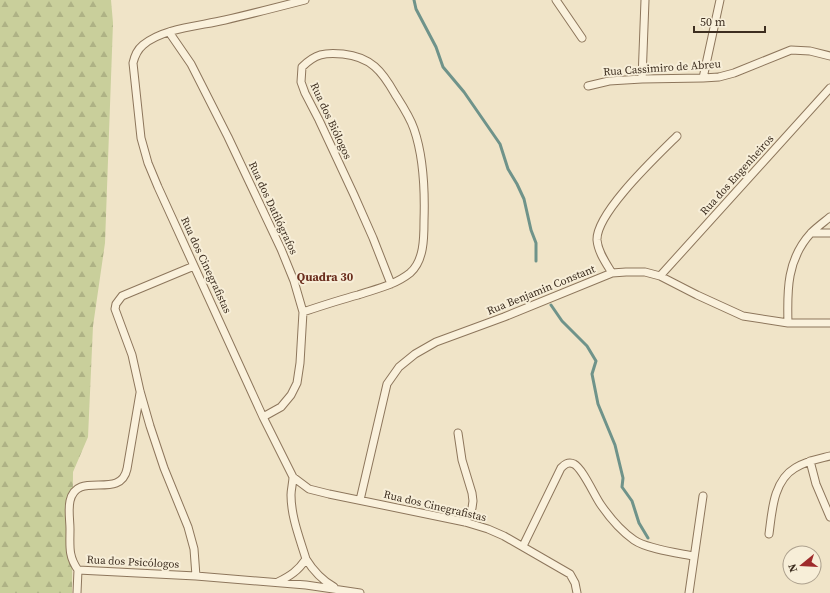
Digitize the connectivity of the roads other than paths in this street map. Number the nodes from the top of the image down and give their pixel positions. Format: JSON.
{"nodes":[{"id":1,"x":305,"y":0,"type":"edge"},
{"id":2,"x":556,"y":0,"type":"edge"},
{"id":3,"x":645,"y":0,"type":"edge"},
{"id":4,"x":720,"y":0,"type":"edge"},
{"id":5,"x":169,"y":32,"type":"junction"},
{"id":6,"x":582,"y":38,"type":"dead end"},
{"id":7,"x":830,"y":56,"type":"edge"},
{"id":8,"x":704,"y":78,"type":"junction"},
{"id":9,"x":642,"y":79,"type":"junction"},
{"id":10,"x":588,"y":86,"type":"dead end"},
{"id":11,"x":830,"y":88,"type":"edge"},
{"id":12,"x":676,"y":136,"type":"dead end"},
{"id":13,"x":830,"y":217,"type":"edge"},
{"id":14,"x":811,"y":233,"type":"junction"},
{"id":15,"x":830,"y":233,"type":"edge"},
{"id":16,"x":194,"y":266,"type":"junction"},
{"id":17,"x":612,"y":273,"type":"junction"},
{"id":18,"x":660,"y":276,"type":"junction"},
{"id":19,"x":391,"y":284,"type":"junction"},
{"id":20,"x":303,"y":312,"type":"junction"},
{"id":21,"x":788,"y":323,"type":"junction"},
{"id":22,"x":830,"y":323,"type":"edge"},
{"id":23,"x":140,"y":391,"type":"junction"},
{"id":24,"x":263,"y":417,"type":"junction"},
{"id":25,"x":458,"y":433,"type":"dead end"},
{"id":26,"x":830,"y":456,"type":"edge"},
{"id":27,"x":810,"y":461,"type":"junction"},
{"id":28,"x":293,"y":477,"type":"junction"},
{"id":29,"x":703,"y":496,"type":"dead end"},
{"id":30,"x":360,"y":500,"type":"junction"},
{"id":31,"x":830,"y":517,"type":"edge"},
{"id":32,"x":465,"y":522,"type":"junction"},
{"id":33,"x":769,"y":534,"type":"dead end"},
{"id":34,"x":523,"y":546,"type":"junction"},
{"id":35,"x":693,"y":556,"type":"junction"},
{"id":36,"x":306,"y":560,"type":"junction"},
{"id":37,"x":78,"y":570,"type":"junction"},
{"id":38,"x":196,"y":576,"type":"junction"},
{"id":39,"x":277,"y":582,"type":"junction"},
{"id":40,"x":338,"y":589,"type":"junction"},
{"id":41,"x":77,"y":593,"type":"edge"},
{"id":42,"x":360,"y":593,"type":"edge"},
{"id":43,"x":577,"y":593,"type":"edge"},
{"id":44,"x":689,"y":593,"type":"edge"}],
"edges":[{"from":1,"to":5,"type":"street"},
{"from":2,"to":6,"type":"street"},
{"from":3,"to":9,"type":"street"},
{"from":4,"to":8,"type":"street"},
{"from":5,"to":16,"type":"street","name":"Rua dos Cinegrafistas"},
{"from":5,"to":20,"type":"street","name":"Rua dos Datilógrafos"},
{"from":7,"to":8,"type":"street","name":"Rua Cassimiro de Abreu"},
{"from":8,"to":9,"type":"street","name":"Rua Cassimiro de Abreu"},
{"from":9,"to":10,"type":"street","name":"Rua Cassimiro de Abreu"},
{"from":11,"to":18,"type":"street","name":"Rua dos Engenheiros"},
{"from":12,"to":17,"type":"street"},
{"from":13,"to":14,"type":"street"},
{"from":14,"to":15,"type":"street"},
{"from":14,"to":21,"type":"street"},
{"from":16,"to":23,"type":"street","name":"Rua dos Psicólogos"},
{"from":16,"to":24,"type":"street","name":"Rua dos Cinegrafistas"},
{"from":17,"to":18,"type":"street","name":"Rua Benjamin Constant"},
{"from":17,"to":30,"type":"street","name":"Rua Benjamin Constant"},
{"from":18,"to":21,"type":"street","name":"Rua Benjamin Constant"},
{"from":19,"to":19,"type":"street","name":"Rua dos Biólogos"},
{"from":19,"to":20,"type":"street","name":"Rua dos Biólogos"},
{"from":20,"to":24,"type":"street","name":"Rua dos Datilógrafos"},
{"from":21,"to":22,"type":"street","name":"Rua Benjamin Constant"},
{"from":23,"to":37,"type":"street","name":"Rua dos Psicólogos"},
{"from":23,"to":38,"type":"street","name":"Rua dos Psicólogos"},
{"from":24,"to":28,"type":"street","name":"Rua dos Cinegrafistas"},
{"from":25,"to":32,"type":"street"},
{"from":26,"to":27,"type":"street"},
{"from":27,"to":31,"type":"street"},
{"from":27,"to":33,"type":"street"},
{"from":28,"to":30,"type":"street","name":"Rua dos Cinegrafistas"},
{"from":28,"to":36,"type":"street"},
{"from":29,"to":35,"type":"street"},
{"from":30,"to":32,"type":"street","name":"Rua dos Cinegrafistas"},
{"from":32,"to":34,"type":"street","name":"Rua dos Cinegrafistas"},
{"from":34,"to":35,"type":"street"},
{"from":34,"to":43,"type":"street","name":"Rua dos Cinegrafistas"},
{"from":35,"to":44,"type":"street"},
{"from":36,"to":39,"type":"street"},
{"from":36,"to":40,"type":"street"},
{"from":37,"to":38,"type":"street","name":"Rua dos Psicólogos"},
{"from":37,"to":41,"type":"street"},
{"from":38,"to":39,"type":"street","name":"Rua dos Psicólogos"},
{"from":39,"to":40,"type":"street","name":"Rua dos Psicólogos"},
{"from":40,"to":42,"type":"street","name":"Rua dos Psicólogos"}]}
